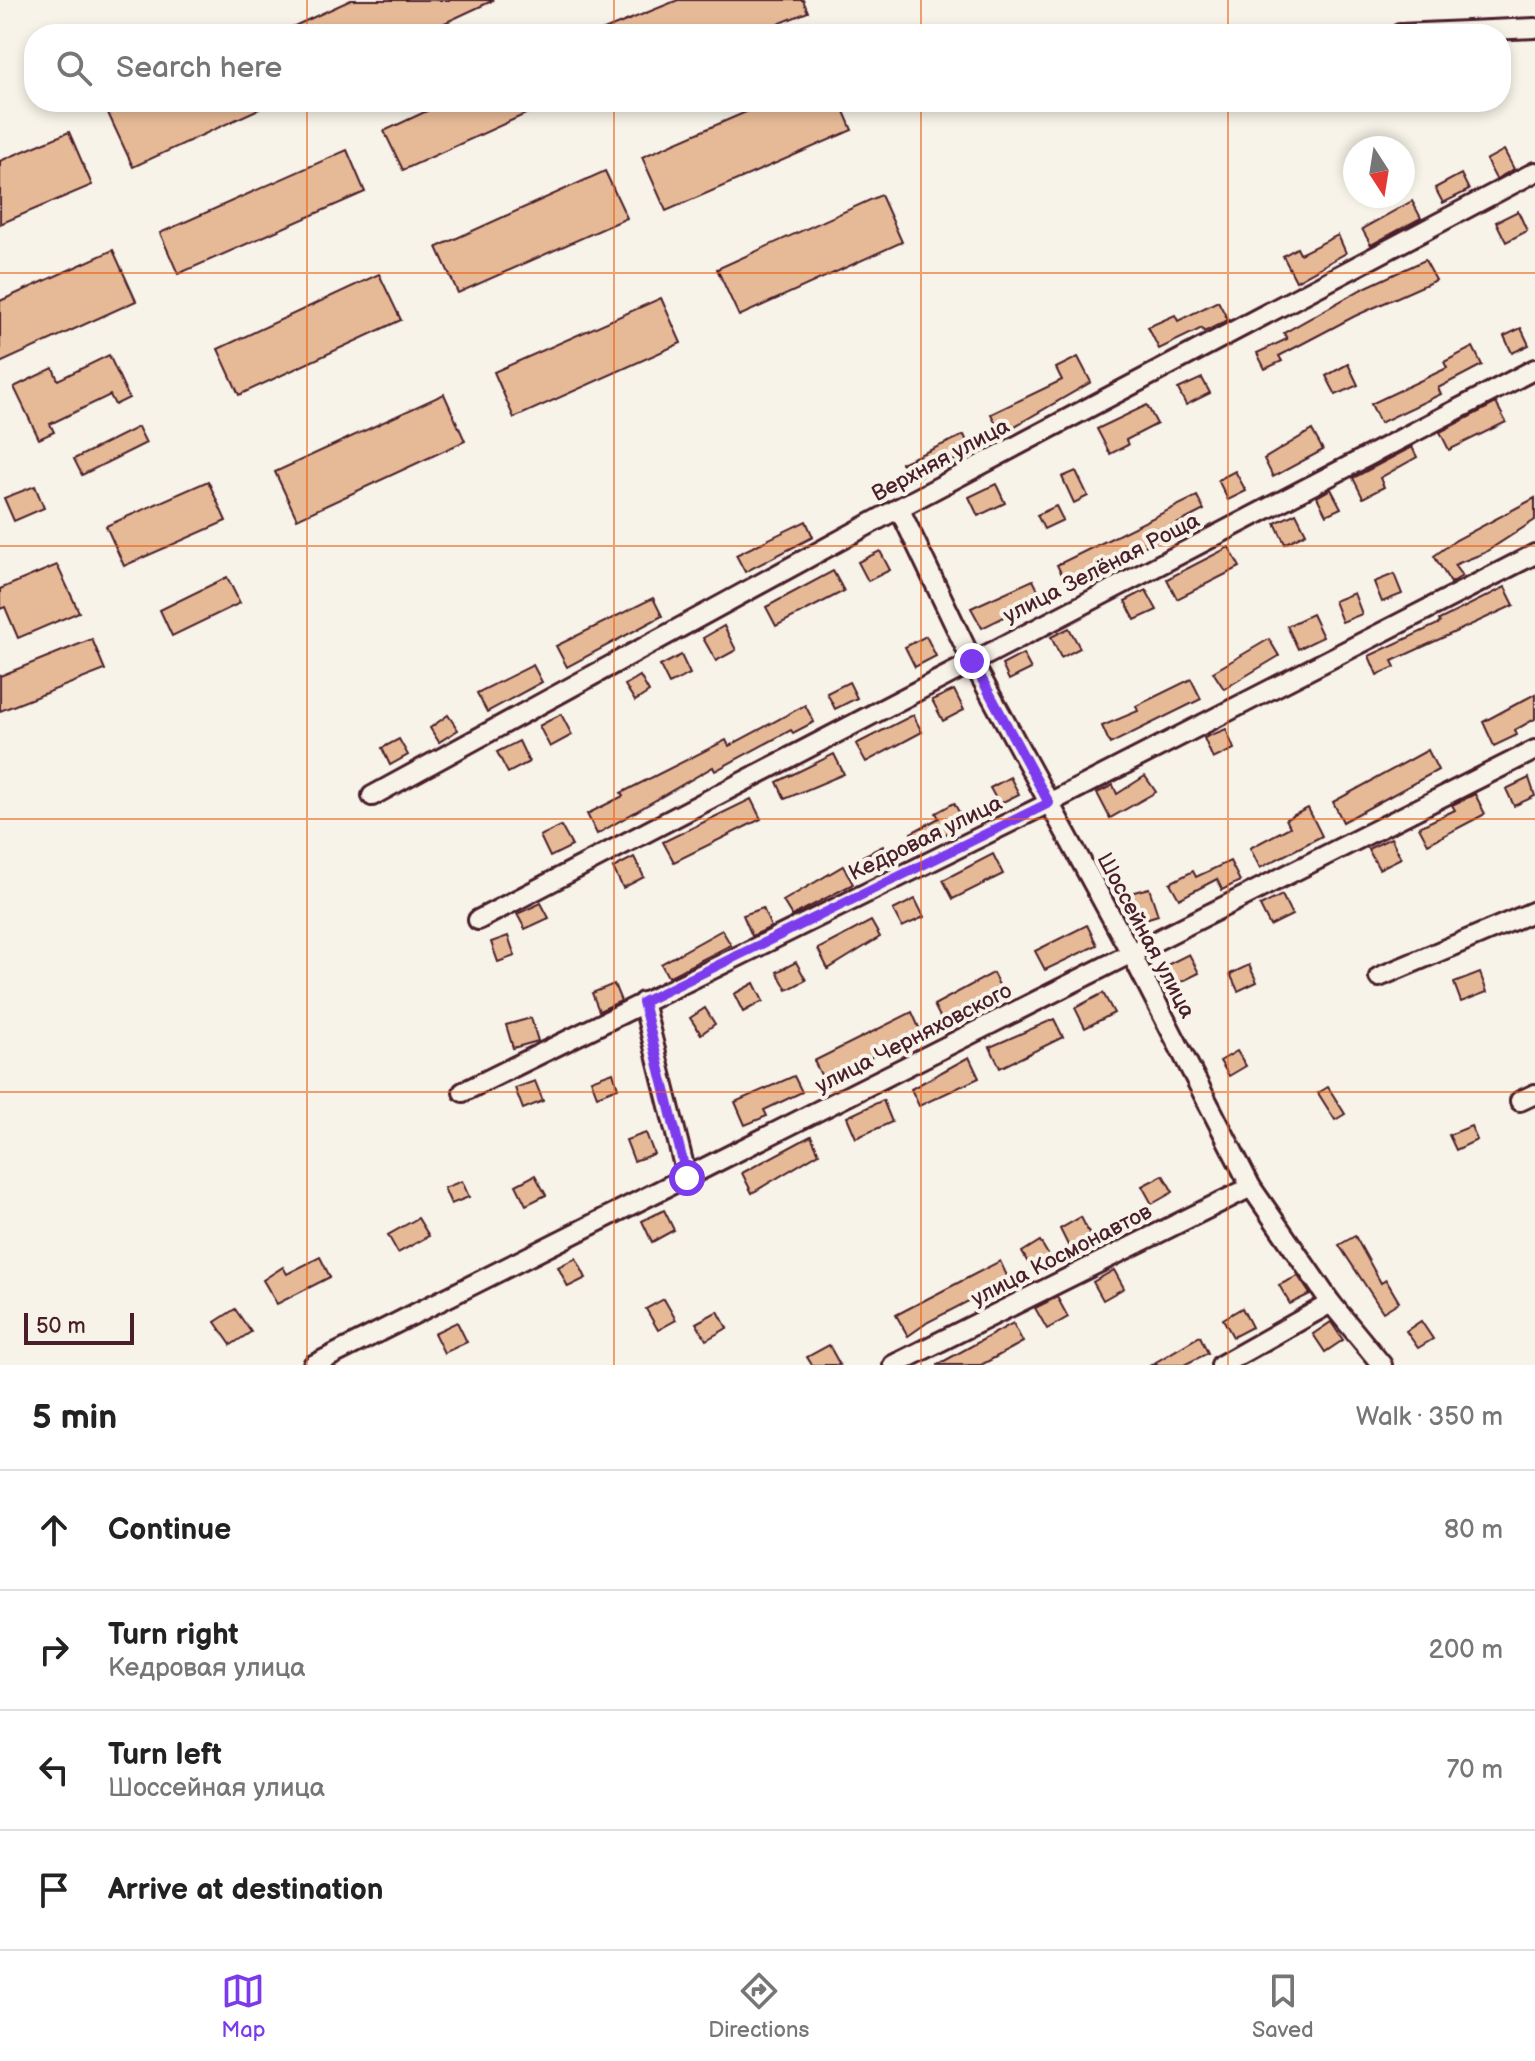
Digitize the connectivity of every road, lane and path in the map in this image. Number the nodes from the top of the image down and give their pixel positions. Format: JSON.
{"nodes":[{"id":1,"x":1535,"y":28,"type":"edge"},
{"id":2,"x":1511,"y":29,"type":"edge"},
{"id":3,"x":1535,"y":172,"type":"edge"},
{"id":4,"x":1535,"y":369,"type":"edge"},
{"id":5,"x":899,"y":508,"type":"junction"},
{"id":6,"x":1535,"y":554,"type":"edge"},
{"id":7,"x":972,"y":661,"type":"junction"},
{"id":8,"x":1535,"y":750,"type":"edge"},
{"id":9,"x":372,"y":796,"type":"dead end"},
{"id":10,"x":1049,"y":803,"type":"junction"},
{"id":11,"x":1535,"y":911,"type":"edge"},
{"id":12,"x":478,"y":920,"type":"dead end"},
{"id":13,"x":1131,"y":953,"type":"junction"},
{"id":14,"x":1379,"y":977,"type":"dead end"},
{"id":15,"x":643,"y":1002,"type":"junction"},
{"id":16,"x":463,"y":1092,"type":"dead end"},
{"id":17,"x":687,"y":1178,"type":"junction"},
{"id":18,"x":1251,"y":1187,"type":"junction"},
{"id":19,"x":1331,"y":1303,"type":"junction"},
{"id":20,"x":313,"y":1365,"type":"edge"},
{"id":21,"x":893,"y":1365,"type":"edge"},
{"id":22,"x":1221,"y":1365,"type":"edge"},
{"id":23,"x":1382,"y":1365,"type":"edge"}],
"edges":[{"from":1,"to":2,"type":"street"},
{"from":3,"to":5,"type":"street","name":"Верхняя улица"},
{"from":4,"to":7,"type":"street","name":"улица Зелёная Роща"},
{"from":5,"to":7,"type":"street","name":"Шоссейная улица"},
{"from":5,"to":9,"type":"street","name":"Верхняя улица"},
{"from":6,"to":10,"type":"street","name":"Кедровая улица"},
{"from":7,"to":10,"type":"street","name":"Шоссейная улица"},
{"from":7,"to":12,"type":"street","name":"улица Зелёная Роща"},
{"from":8,"to":13,"type":"street","name":"улица Черняховского"},
{"from":10,"to":13,"type":"street","name":"Шоссейная улица"},
{"from":10,"to":15,"type":"street","name":"Кедровая улица"},
{"from":11,"to":14,"type":"street"},
{"from":13,"to":17,"type":"street","name":"улица Черняховского"},
{"from":13,"to":18,"type":"street","name":"Шоссейная улица"},
{"from":15,"to":16,"type":"street","name":"Кедровая улица"},
{"from":15,"to":17,"type":"street"},
{"from":17,"to":20,"type":"street","name":"улица Черняховского"},
{"from":18,"to":19,"type":"street","name":"Шоссейная улица"},
{"from":18,"to":21,"type":"street","name":"улица Космонавтов"},
{"from":19,"to":22,"type":"street"},
{"from":19,"to":23,"type":"street","name":"Шоссейная улица"}]}
